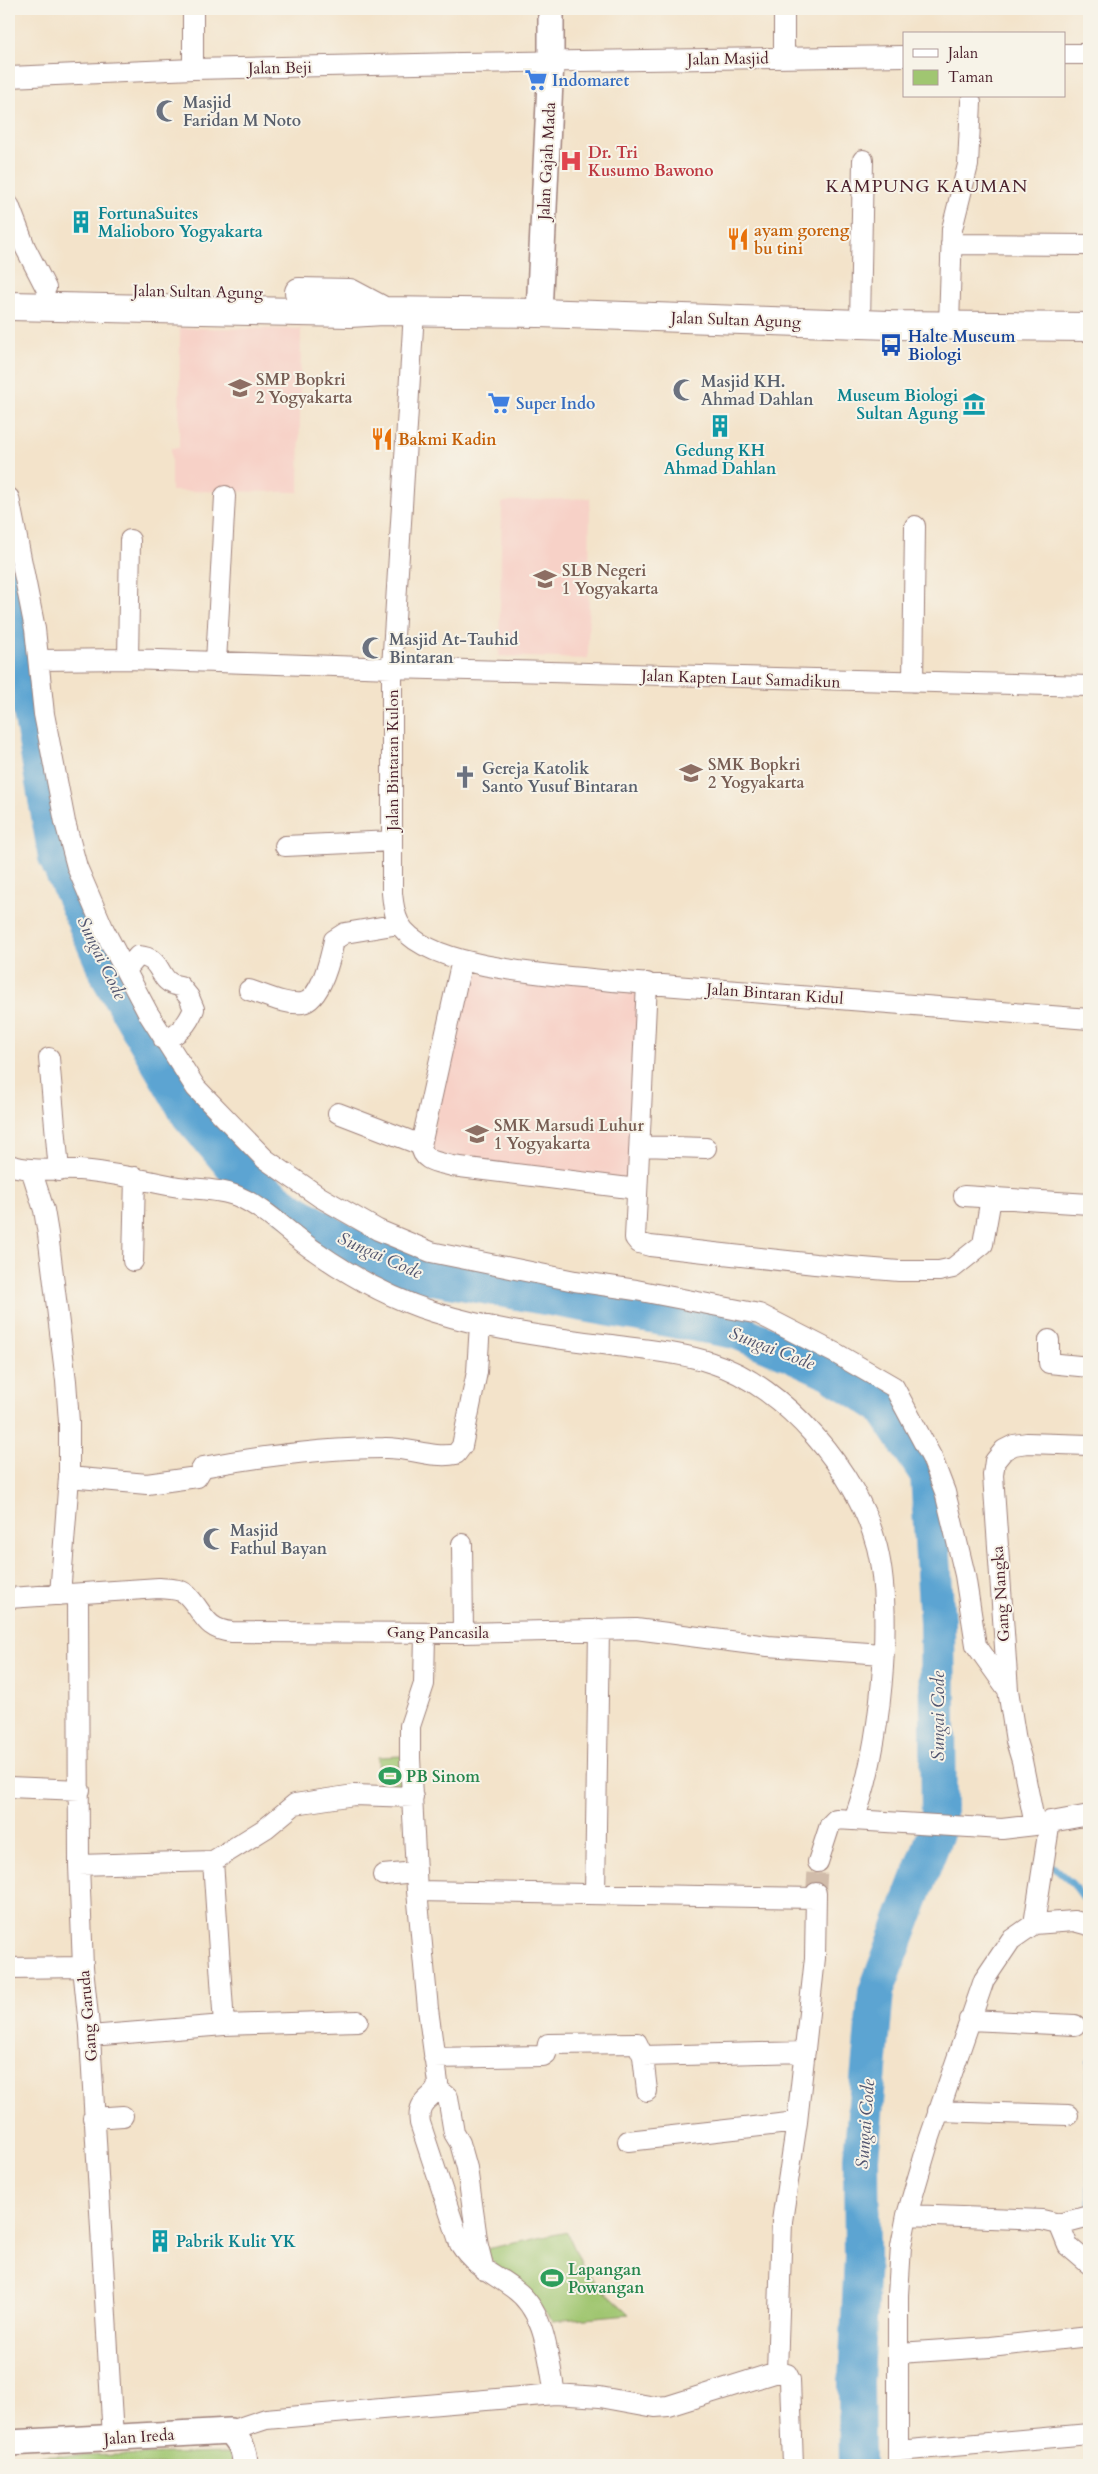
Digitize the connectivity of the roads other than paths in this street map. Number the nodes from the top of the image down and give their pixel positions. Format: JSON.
{"nodes":[{"id":1,"x":193,"y":9,"type":"edge"},
{"id":2,"x":551,"y":9,"type":"edge"},
{"id":3,"x":784,"y":9,"type":"edge"},
{"id":4,"x":1066,"y":54,"type":"edge"},
{"id":5,"x":1089,"y":54,"type":"edge"},
{"id":6,"x":903,"y":56,"type":"edge"},
{"id":7,"x":784,"y":57,"type":"junction"},
{"id":8,"x":551,"y":61,"type":"junction"},
{"id":9,"x":193,"y":69,"type":"junction"},
{"id":10,"x":9,"y":77,"type":"edge"},
{"id":11,"x":971,"y":102,"type":"dead end"},
{"id":12,"x":863,"y":160,"type":"dead end"},
{"id":13,"x":9,"y":205,"type":"edge"},
{"id":14,"x":952,"y":244,"type":"junction"},
{"id":15,"x":1089,"y":245,"type":"edge"},
{"id":16,"x":9,"y":288,"type":"edge"},
{"id":17,"x":46,"y":288,"type":"junction"},
{"id":18,"x":9,"y":306,"type":"edge"},
{"id":19,"x":383,"y":311,"type":"junction"},
{"id":20,"x":414,"y":312,"type":"junction"},
{"id":21,"x":539,"y":313,"type":"junction"},
{"id":22,"x":860,"y":324,"type":"junction"},
{"id":23,"x":950,"y":325,"type":"junction"},
{"id":24,"x":1089,"y":327,"type":"edge"},
{"id":25,"x":226,"y":496,"type":"dead end"},
{"id":26,"x":9,"y":498,"type":"edge"},
{"id":27,"x":915,"y":526,"type":"dead end"},
{"id":28,"x":130,"y":540,"type":"dead end"},
{"id":29,"x":128,"y":659,"type":"junction"},
{"id":30,"x":40,"y":660,"type":"junction"},
{"id":31,"x":216,"y":662,"type":"junction"},
{"id":32,"x":392,"y":668,"type":"junction"},
{"id":33,"x":913,"y":682,"type":"junction"},
{"id":34,"x":1089,"y":686,"type":"edge"},
{"id":35,"x":392,"y":841,"type":"junction"},
{"id":36,"x":285,"y":846,"type":"dead end"},
{"id":37,"x":399,"y":924,"type":"junction"},
{"id":38,"x":462,"y":960,"type":"junction"},
{"id":39,"x":126,"y":970,"type":"junction"},
{"id":40,"x":646,"y":983,"type":"junction"},
{"id":41,"x":249,"y":990,"type":"dead end"},
{"id":42,"x":1089,"y":1019,"type":"edge"},
{"id":43,"x":164,"y":1040,"type":"junction"},
{"id":44,"x":49,"y":1058,"type":"dead end"},
{"id":45,"x":338,"y":1114,"type":"dead end"},
{"id":46,"x":421,"y":1145,"type":"junction"},
{"id":47,"x":640,"y":1146,"type":"junction"},
{"id":48,"x":706,"y":1148,"type":"dead end"},
{"id":49,"x":9,"y":1165,"type":"edge"},
{"id":50,"x":31,"y":1169,"type":"junction"},
{"id":51,"x":59,"y":1171,"type":"junction"},
{"id":52,"x":134,"y":1177,"type":"junction"},
{"id":53,"x":637,"y":1189,"type":"junction"},
{"id":54,"x":964,"y":1196,"type":"dead end"},
{"id":55,"x":991,"y":1198,"type":"junction"},
{"id":56,"x":1089,"y":1204,"type":"edge"},
{"id":57,"x":133,"y":1261,"type":"dead end"},
{"id":58,"x":480,"y":1324,"type":"junction"},
{"id":59,"x":1049,"y":1340,"type":"dead end"},
{"id":60,"x":1089,"y":1367,"type":"edge"},
{"id":61,"x":1089,"y":1446,"type":"edge"},
{"id":62,"x":69,"y":1477,"type":"junction"},
{"id":63,"x":462,"y":1544,"type":"dead end"},
{"id":64,"x":69,"y":1594,"type":"junction"},
{"id":65,"x":9,"y":1598,"type":"edge"},
{"id":66,"x":599,"y":1630,"type":"junction"},
{"id":67,"x":425,"y":1633,"type":"junction"},
{"id":68,"x":463,"y":1634,"type":"junction"},
{"id":69,"x":883,"y":1654,"type":"junction"},
{"id":70,"x":1008,"y":1690,"type":"junction"},
{"id":71,"x":9,"y":1787,"type":"edge"},
{"id":72,"x":80,"y":1790,"type":"junction"},
{"id":73,"x":413,"y":1796,"type":"junction"},
{"id":74,"x":1089,"y":1815,"type":"edge"},
{"id":75,"x":860,"y":1819,"type":"junction"},
{"id":76,"x":1043,"y":1823,"type":"junction"},
{"id":77,"x":213,"y":1861,"type":"junction"},
{"id":78,"x":818,"y":1862,"type":"tunnel mouth"},
{"id":79,"x":79,"y":1865,"type":"junction"},
{"id":80,"x":383,"y":1875,"type":"dead end"},
{"id":81,"x":417,"y":1882,"type":"junction"},
{"id":82,"x":595,"y":1894,"type":"junction"},
{"id":83,"x":1034,"y":1924,"type":"junction"},
{"id":84,"x":1089,"y":1925,"type":"edge"},
{"id":85,"x":83,"y":1967,"type":"junction"},
{"id":86,"x":9,"y":1968,"type":"edge"},
{"id":87,"x":969,"y":2020,"type":"junction"},
{"id":88,"x":358,"y":2021,"type":"dead end"},
{"id":89,"x":224,"y":2025,"type":"junction"},
{"id":90,"x":1075,"y":2025,"type":"dead end"},
{"id":91,"x":90,"y":2036,"type":"junction"},
{"id":92,"x":805,"y":2052,"type":"junction"},
{"id":93,"x":643,"y":2056,"type":"junction"},
{"id":94,"x":434,"y":2058,"type":"junction"},
{"id":95,"x":437,"y":2088,"type":"junction"},
{"id":96,"x":647,"y":2091,"type":"dead end"},
{"id":97,"x":938,"y":2111,"type":"junction"},
{"id":98,"x":1068,"y":2115,"type":"dead end"},
{"id":99,"x":123,"y":2116,"type":"dead end"},
{"id":100,"x":93,"y":2118,"type":"junction"},
{"id":101,"x":797,"y":2122,"type":"junction"},
{"id":102,"x":628,"y":2141,"type":"dead end"},
{"id":103,"x":907,"y":2215,"type":"junction"},
{"id":104,"x":1086,"y":2217,"type":"edge"},
{"id":105,"x":1059,"y":2224,"type":"junction"},
{"id":106,"x":1089,"y":2264,"type":"edge"},
{"id":107,"x":484,"y":2270,"type":"junction"},
{"id":108,"x":1089,"y":2336,"type":"edge"},
{"id":109,"x":899,"y":2353,"type":"junction"},
{"id":110,"x":777,"y":2372,"type":"junction"},
{"id":111,"x":555,"y":2394,"type":"junction"},
{"id":112,"x":230,"y":2431,"type":"junction"},
{"id":113,"x":1089,"y":2434,"type":"edge"},
{"id":114,"x":113,"y":2438,"type":"junction"},
{"id":115,"x":9,"y":2443,"type":"edge"},
{"id":116,"x":898,"y":2458,"type":"edge"},
{"id":117,"x":245,"y":2465,"type":"edge"},
{"id":118,"x":793,"y":2465,"type":"edge"}],
"edges":[{"from":1,"to":9,"type":"street"},
{"from":2,"to":8,"type":"street","name":"Jalan Gajah Mada"},
{"from":3,"to":7,"type":"street"},
{"from":4,"to":5,"type":"street"},
{"from":6,"to":7,"type":"street","name":"Jalan Masjid"},
{"from":7,"to":8,"type":"street","name":"Jalan Masjid"},
{"from":8,"to":9,"type":"street","name":"Jalan Beji"},
{"from":8,"to":21,"type":"street","name":"Jalan Gajah Mada"},
{"from":9,"to":10,"type":"street","name":"Jalan Beji"},
{"from":11,"to":14,"type":"street"},
{"from":12,"to":22,"type":"street"},
{"from":13,"to":17,"type":"street"},
{"from":14,"to":15,"type":"street"},
{"from":14,"to":23,"type":"street"},
{"from":16,"to":17,"type":"main road","name":"Jalan Sultan Agung"},
{"from":17,"to":19,"type":"main road","name":"Jalan Sultan Agung"},
{"from":18,"to":19,"type":"main road","name":"Jalan Sultan Agung"},
{"from":19,"to":20,"type":"main road","name":"Jalan Sultan Agung"},
{"from":20,"to":21,"type":"main road","name":"Jalan Sultan Agung"},
{"from":20,"to":32,"type":"street","name":"Jalan Bintaran Kulon"},
{"from":21,"to":22,"type":"main road","name":"Jalan Sultan Agung"},
{"from":22,"to":23,"type":"main road","name":"Jalan Sultan Agung"},
{"from":23,"to":24,"type":"main road","name":"Jalan Sultan Agung"},
{"from":25,"to":31,"type":"street"},
{"from":26,"to":30,"type":"street"},
{"from":27,"to":33,"type":"street"},
{"from":28,"to":29,"type":"street"},
{"from":29,"to":30,"type":"street","name":"Jalan Kapten Laut Samadikun"},
{"from":29,"to":31,"type":"street","name":"Jalan Kapten Laut Samadikun"},
{"from":30,"to":39,"type":"street"},
{"from":31,"to":32,"type":"street","name":"Jalan Kapten Laut Samadikun"},
{"from":32,"to":33,"type":"street","name":"Jalan Kapten Laut Samadikun"},
{"from":32,"to":35,"type":"street","name":"Jalan Bintaran Kulon"},
{"from":33,"to":34,"type":"street","name":"Jalan Kapten Laut Samadikun"},
{"from":35,"to":36,"type":"street"},
{"from":35,"to":37,"type":"street","name":"Jalan Bintaran Kulon"},
{"from":37,"to":38,"type":"street"},
{"from":37,"to":41,"type":"street"},
{"from":38,"to":40,"type":"street","name":"Jalan Bintaran Kidul"},
{"from":38,"to":46,"type":"street"},
{"from":39,"to":43,"type":"street"},
{"from":39,"to":43,"type":"street"},
{"from":40,"to":42,"type":"street","name":"Jalan Bintaran Kidul"},
{"from":40,"to":47,"type":"street"},
{"from":43,"to":70,"type":"street"},
{"from":44,"to":51,"type":"street"},
{"from":45,"to":46,"type":"street"},
{"from":46,"to":53,"type":"street"},
{"from":47,"to":48,"type":"street"},
{"from":47,"to":53,"type":"street"},
{"from":49,"to":50,"type":"street"},
{"from":50,"to":51,"type":"street"},
{"from":50,"to":62,"type":"street","name":"Gang Garuda"},
{"from":51,"to":52,"type":"street"},
{"from":52,"to":57,"type":"street"},
{"from":52,"to":58,"type":"street"},
{"from":53,"to":55,"type":"street"},
{"from":54,"to":55,"type":"street"},
{"from":55,"to":56,"type":"street"},
{"from":58,"to":62,"type":"street"},
{"from":58,"to":69,"type":"street"},
{"from":59,"to":60,"type":"street"},
{"from":61,"to":70,"type":"street","name":"Gang Nangka"},
{"from":62,"to":64,"type":"street","name":"Gang Garuda"},
{"from":63,"to":68,"type":"street"},
{"from":64,"to":65,"type":"street","name":"Gang Pancasila"},
{"from":64,"to":67,"type":"street","name":"Gang Pancasila"},
{"from":64,"to":72,"type":"street","name":"Gang Garuda"},
{"from":66,"to":68,"type":"street","name":"Gang Pancasila"},
{"from":66,"to":69,"type":"street","name":"Gang Pancasila"},
{"from":66,"to":82,"type":"street"},
{"from":67,"to":68,"type":"street","name":"Gang Pancasila"},
{"from":67,"to":73,"type":"street"},
{"from":69,"to":75,"type":"street"},
{"from":70,"to":76,"type":"street","name":"Gang Nangka"},
{"from":71,"to":72,"type":"street"},
{"from":72,"to":79,"type":"street","name":"Gang Garuda"},
{"from":73,"to":77,"type":"street"},
{"from":73,"to":81,"type":"street"},
{"from":74,"to":76,"type":"street"},
{"from":75,"to":76,"type":"street"},
{"from":75,"to":78,"type":"street"},
{"from":76,"to":83,"type":"street"},
{"from":77,"to":79,"type":"street"},
{"from":77,"to":89,"type":"street"},
{"from":79,"to":85,"type":"street","name":"Gang Garuda"},
{"from":80,"to":81,"type":"street"},
{"from":81,"to":82,"type":"street"},
{"from":81,"to":94,"type":"street"},
{"from":82,"to":92,"type":"street"},
{"from":83,"to":84,"type":"street"},
{"from":83,"to":87,"type":"street"},
{"from":85,"to":86,"type":"street"},
{"from":85,"to":91,"type":"street","name":"Gang Garuda"},
{"from":87,"to":90,"type":"street"},
{"from":87,"to":97,"type":"street"},
{"from":88,"to":89,"type":"street"},
{"from":89,"to":91,"type":"street"},
{"from":91,"to":100,"type":"street","name":"Gang Garuda"},
{"from":92,"to":93,"type":"street"},
{"from":92,"to":101,"type":"street"},
{"from":93,"to":94,"type":"street"},
{"from":93,"to":96,"type":"street"},
{"from":94,"to":95,"type":"street"},
{"from":95,"to":107,"type":"street"},
{"from":95,"to":107,"type":"street"},
{"from":97,"to":98,"type":"street"},
{"from":97,"to":103,"type":"street"},
{"from":99,"to":100,"type":"street"},
{"from":100,"to":114,"type":"street","name":"Gang Garuda"},
{"from":101,"to":102,"type":"street"},
{"from":101,"to":110,"type":"street"},
{"from":103,"to":105,"type":"street"},
{"from":103,"to":109,"type":"street"},
{"from":104,"to":105,"type":"street"},
{"from":105,"to":106,"type":"street"},
{"from":107,"to":111,"type":"street"},
{"from":108,"to":109,"type":"street"},
{"from":109,"to":116,"type":"street"},
{"from":110,"to":111,"type":"street"},
{"from":110,"to":118,"type":"street"},
{"from":111,"to":112,"type":"street"},
{"from":112,"to":114,"type":"street","name":"Jalan Ireda"},
{"from":112,"to":117,"type":"street"},
{"from":113,"to":116,"type":"street"},
{"from":114,"to":115,"type":"street","name":"Jalan Ireda"}]}
